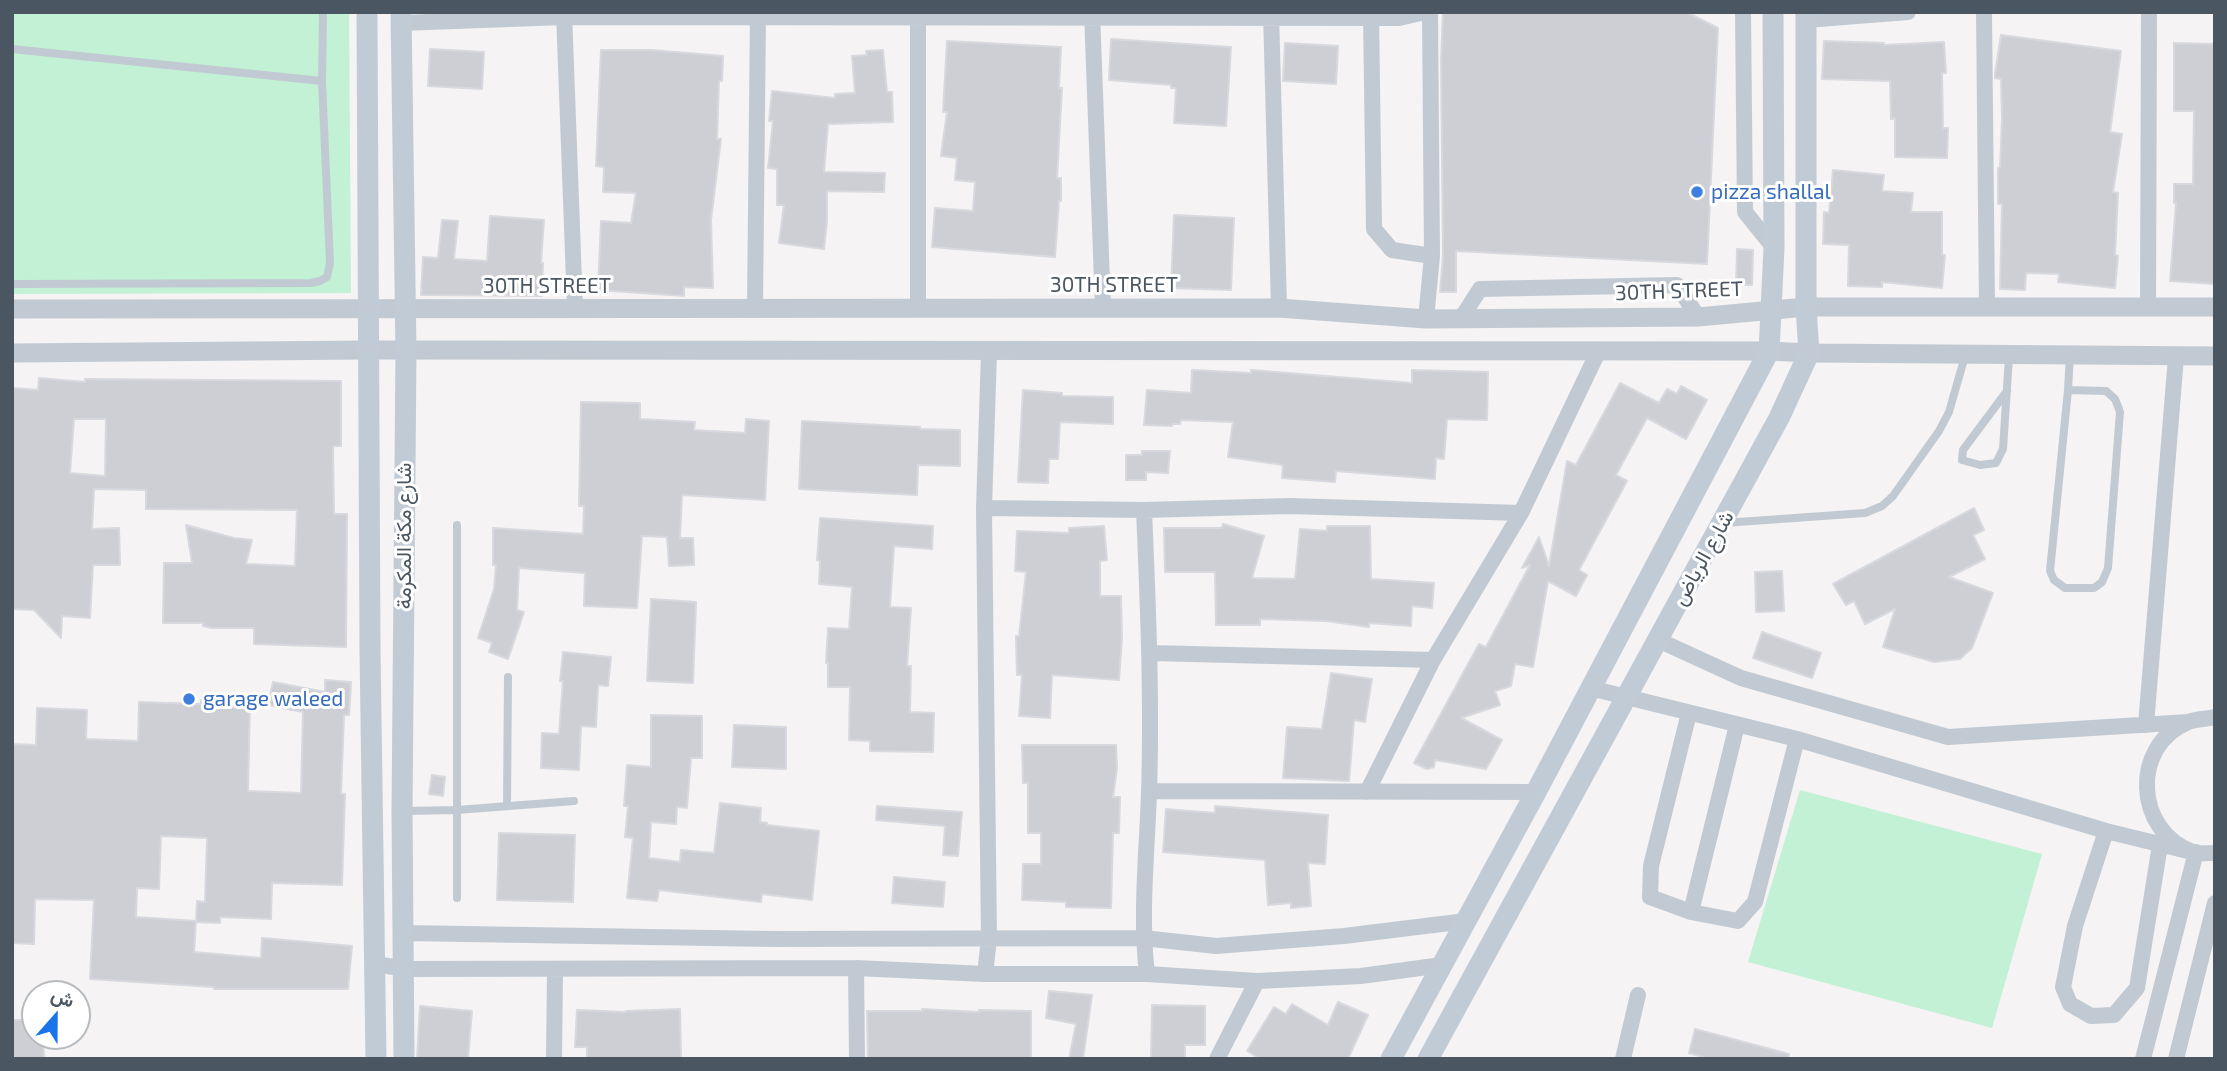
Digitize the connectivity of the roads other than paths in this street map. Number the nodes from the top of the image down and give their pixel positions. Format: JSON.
{"nodes":[{"id":1,"x":323,"y":12,"type":"edge"},
{"id":2,"x":367,"y":12,"type":"edge"},
{"id":3,"x":1427,"y":12,"type":"edge"},
{"id":4,"x":1743,"y":12,"type":"edge"},
{"id":5,"x":1773,"y":12,"type":"edge"},
{"id":6,"x":1908,"y":12,"type":"edge"},
{"id":7,"x":1984,"y":12,"type":"edge"},
{"id":8,"x":2149,"y":12,"type":"edge"},
{"id":9,"x":564,"y":15,"type":"edge"},
{"id":10,"x":758,"y":15,"type":"edge"},
{"id":11,"x":918,"y":15,"type":"edge"},
{"id":12,"x":1092,"y":15,"type":"edge"},
{"id":13,"x":1271,"y":15,"type":"edge"},
{"id":14,"x":1370,"y":15,"type":"edge"},
{"id":15,"x":1806,"y":16,"type":"edge"},
{"id":16,"x":401,"y":18,"type":"edge"},
{"id":17,"x":12,"y":49,"type":"edge"},
{"id":18,"x":322,"y":80,"type":"junction"},
{"id":19,"x":1773,"y":248,"type":"junction"},
{"id":20,"x":1432,"y":256,"type":"junction"},
{"id":21,"x":12,"y":284,"type":"edge"},
{"id":22,"x":1806,"y":307,"type":"junction"},
{"id":23,"x":1987,"y":307,"type":"junction"},
{"id":24,"x":2148,"y":307,"type":"junction"},
{"id":25,"x":2215,"y":307,"type":"edge"},
{"id":26,"x":575,"y":308,"type":"junction"},
{"id":27,"x":755,"y":308,"type":"junction"},
{"id":28,"x":918,"y":308,"type":"junction"},
{"id":29,"x":1103,"y":308,"type":"junction"},
{"id":30,"x":1279,"y":308,"type":"junction"},
{"id":31,"x":12,"y":309,"type":"edge"},
{"id":32,"x":1772,"y":309,"type":"junction"},
{"id":33,"x":368,"y":310,"type":"junction"},
{"id":34,"x":405,"y":310,"type":"junction"},
{"id":35,"x":1461,"y":317,"type":"junction"},
{"id":36,"x":1698,"y":317,"type":"junction"},
{"id":37,"x":1426,"y":319,"type":"junction"},
{"id":38,"x":368,"y":350,"type":"junction"},
{"id":39,"x":406,"y":351,"type":"junction"},
{"id":40,"x":1769,"y":351,"type":"junction"},
{"id":41,"x":989,"y":352,"type":"junction"},
{"id":42,"x":1598,"y":352,"type":"junction"},
{"id":43,"x":12,"y":353,"type":"edge"},
{"id":44,"x":1809,"y":353,"type":"junction"},
{"id":45,"x":1966,"y":354,"type":"junction"},
{"id":46,"x":2009,"y":354,"type":"junction"},
{"id":47,"x":2070,"y":354,"type":"junction"},
{"id":48,"x":2215,"y":356,"type":"edge"},
{"id":49,"x":2176,"y":357,"type":"junction"},
{"id":50,"x":2068,"y":390,"type":"junction"},
{"id":51,"x":2007,"y":391,"type":"junction"},
{"id":52,"x":984,"y":508,"type":"junction"},
{"id":53,"x":1144,"y":510,"type":"junction"},
{"id":54,"x":1521,"y":513,"type":"junction"},
{"id":55,"x":1721,"y":524,"type":"junction"},
{"id":56,"x":457,"y":525,"type":"dead end"},
{"id":57,"x":1658,"y":640,"type":"junction"},
{"id":58,"x":1150,"y":653,"type":"junction"},
{"id":59,"x":1433,"y":660,"type":"junction"},
{"id":60,"x":509,"y":677,"type":"dead end"},
{"id":61,"x":1590,"y":688,"type":"junction"},
{"id":62,"x":1625,"y":699,"type":"junction"},
{"id":63,"x":1689,"y":713,"type":"junction"},
{"id":64,"x":2215,"y":717,"type":"edge"},
{"id":65,"x":2188,"y":722,"type":"junction"},
{"id":66,"x":2146,"y":724,"type":"junction"},
{"id":67,"x":1737,"y":725,"type":"junction"},
{"id":68,"x":1797,"y":739,"type":"junction"},
{"id":69,"x":1149,"y":791,"type":"junction"},
{"id":70,"x":1367,"y":792,"type":"junction"},
{"id":71,"x":1536,"y":792,"type":"junction"},
{"id":72,"x":574,"y":801,"type":"dead end"},
{"id":73,"x":508,"y":806,"type":"junction"},
{"id":74,"x":457,"y":810,"type":"junction"},
{"id":75,"x":402,"y":811,"type":"junction"},
{"id":76,"x":2106,"y":831,"type":"junction"},
{"id":77,"x":2160,"y":845,"type":"junction"},
{"id":78,"x":2194,"y":852,"type":"junction"},
{"id":79,"x":2215,"y":853,"type":"edge"},
{"id":80,"x":457,"y":898,"type":"dead end"},
{"id":81,"x":2215,"y":904,"type":"edge"},
{"id":82,"x":1691,"y":912,"type":"junction"},
{"id":83,"x":1465,"y":921,"type":"junction"},
{"id":84,"x":403,"y":933,"type":"junction"},
{"id":85,"x":1143,"y":938,"type":"junction"},
{"id":86,"x":989,"y":939,"type":"junction"},
{"id":87,"x":376,"y":964,"type":"junction"},
{"id":88,"x":1442,"y":965,"type":"junction"},
{"id":89,"x":856,"y":968,"type":"junction"},
{"id":90,"x":405,"y":969,"type":"junction"},
{"id":91,"x":555,"y":970,"type":"junction"},
{"id":92,"x":985,"y":974,"type":"junction"},
{"id":93,"x":1147,"y":974,"type":"junction"},
{"id":94,"x":1256,"y":981,"type":"junction"},
{"id":95,"x":1638,"y":995,"type":"dead end"},
{"id":96,"x":376,"y":1059,"type":"edge"},
{"id":97,"x":404,"y":1059,"type":"edge"},
{"id":98,"x":554,"y":1059,"type":"edge"},
{"id":99,"x":857,"y":1059,"type":"edge"},
{"id":100,"x":1217,"y":1059,"type":"edge"},
{"id":101,"x":1391,"y":1059,"type":"edge"},
{"id":102,"x":1428,"y":1059,"type":"edge"},
{"id":103,"x":1623,"y":1059,"type":"edge"},
{"id":104,"x":2143,"y":1059,"type":"edge"},
{"id":105,"x":2176,"y":1059,"type":"edge"}],
"edges":[{"from":1,"to":18,"type":"lane"},
{"from":2,"to":33,"type":"main road","name":"شارع مكة المكرمة"},
{"from":3,"to":14,"type":"street"},
{"from":3,"to":20,"type":"street"},
{"from":4,"to":19,"type":"street"},
{"from":5,"to":19,"type":"main road","name":"شارع الرياض"},
{"from":6,"to":15,"type":"street"},
{"from":7,"to":23,"type":"street"},
{"from":8,"to":24,"type":"street"},
{"from":9,"to":10,"type":"street"},
{"from":9,"to":16,"type":"street"},
{"from":9,"to":26,"type":"street"},
{"from":10,"to":11,"type":"street"},
{"from":10,"to":27,"type":"street"},
{"from":11,"to":12,"type":"street"},
{"from":11,"to":28,"type":"street"},
{"from":12,"to":13,"type":"street"},
{"from":12,"to":29,"type":"street"},
{"from":13,"to":14,"type":"street"},
{"from":13,"to":30,"type":"street"},
{"from":14,"to":20,"type":"street"},
{"from":15,"to":22,"type":"main road","name":"شارع الرياض"},
{"from":16,"to":34,"type":"main road","name":"شارع مكة المكرمة"},
{"from":17,"to":18,"type":"lane"},
{"from":18,"to":21,"type":"lane"},
{"from":19,"to":32,"type":"main road","name":"شارع الرياض"},
{"from":20,"to":37,"type":"street"},
{"from":22,"to":23,"type":"street","name":"30TH STREET"},
{"from":22,"to":32,"type":"street","name":"30TH STREET"},
{"from":22,"to":44,"type":"main road","name":"شارع الرياض"},
{"from":23,"to":24,"type":"street","name":"30TH STREET"},
{"from":24,"to":25,"type":"street","name":"30TH STREET"},
{"from":26,"to":27,"type":"street","name":"30TH STREET"},
{"from":26,"to":34,"type":"street","name":"30TH STREET"},
{"from":27,"to":28,"type":"street","name":"30TH STREET"},
{"from":28,"to":29,"type":"street","name":"30TH STREET"},
{"from":29,"to":30,"type":"street","name":"30TH STREET"},
{"from":30,"to":37,"type":"street","name":"30TH STREET"},
{"from":31,"to":33,"type":"street","name":"30TH STREET"},
{"from":32,"to":36,"type":"street","name":"30TH STREET"},
{"from":32,"to":40,"type":"main road","name":"شارع الرياض"},
{"from":33,"to":34,"type":"street","name":"30TH STREET"},
{"from":33,"to":38,"type":"main road","name":"شارع مكة المكرمة"},
{"from":34,"to":39,"type":"main road","name":"شارع مكة المكرمة"},
{"from":35,"to":36,"type":"street","name":"30TH STREET"},
{"from":35,"to":36,"type":"street"},
{"from":35,"to":37,"type":"street","name":"30TH STREET"},
{"from":38,"to":39,"type":"street"},
{"from":38,"to":43,"type":"street"},
{"from":38,"to":87,"type":"main road","name":"شارع مكة المكرمة"},
{"from":39,"to":41,"type":"street"},
{"from":39,"to":75,"type":"main road","name":"شارع مكة المكرمة"},
{"from":40,"to":42,"type":"street"},
{"from":40,"to":44,"type":"street"},
{"from":40,"to":61,"type":"main road","name":"شارع الرياض"},
{"from":41,"to":42,"type":"street"},
{"from":41,"to":52,"type":"street"},
{"from":42,"to":54,"type":"street"},
{"from":44,"to":45,"type":"street"},
{"from":44,"to":55,"type":"main road","name":"شارع الرياض"},
{"from":45,"to":46,"type":"street"},
{"from":45,"to":55,"type":"lane"},
{"from":46,"to":47,"type":"street"},
{"from":46,"to":51,"type":"lane"},
{"from":47,"to":49,"type":"street"},
{"from":47,"to":50,"type":"lane"},
{"from":48,"to":49,"type":"street"},
{"from":49,"to":66,"type":"street"},
{"from":50,"to":50,"type":"lane"},
{"from":51,"to":51,"type":"lane"},
{"from":52,"to":53,"type":"street"},
{"from":52,"to":86,"type":"street"},
{"from":53,"to":54,"type":"street"},
{"from":53,"to":58,"type":"street"},
{"from":54,"to":59,"type":"street"},
{"from":55,"to":57,"type":"main road","name":"شارع الرياض"},
{"from":56,"to":74,"type":"lane"},
{"from":57,"to":62,"type":"main road","name":"شارع الرياض"},
{"from":57,"to":66,"type":"street"},
{"from":58,"to":59,"type":"street"},
{"from":58,"to":69,"type":"street"},
{"from":59,"to":70,"type":"street"},
{"from":60,"to":73,"type":"lane"},
{"from":61,"to":62,"type":"street"},
{"from":61,"to":71,"type":"main road","name":"شارع الرياض"},
{"from":62,"to":63,"type":"street"},
{"from":62,"to":102,"type":"main road","name":"شارع الرياض"},
{"from":63,"to":67,"type":"street"},
{"from":63,"to":82,"type":"street"},
{"from":64,"to":65,"type":"street"},
{"from":65,"to":66,"type":"street"},
{"from":65,"to":78,"type":"street"},
{"from":67,"to":68,"type":"street"},
{"from":67,"to":82,"type":"street"},
{"from":68,"to":76,"type":"street"},
{"from":68,"to":82,"type":"street"},
{"from":69,"to":70,"type":"street"},
{"from":69,"to":85,"type":"street"},
{"from":70,"to":71,"type":"street"},
{"from":71,"to":83,"type":"main road","name":"شارع الرياض"},
{"from":72,"to":73,"type":"lane"},
{"from":73,"to":74,"type":"lane"},
{"from":74,"to":75,"type":"lane"},
{"from":74,"to":80,"type":"lane"},
{"from":75,"to":84,"type":"main road","name":"شارع مكة المكرمة"},
{"from":76,"to":77,"type":"street"},
{"from":76,"to":77,"type":"street"},
{"from":77,"to":78,"type":"street"},
{"from":78,"to":79,"type":"street"},
{"from":78,"to":104,"type":"street"},
{"from":81,"to":105,"type":"street"},
{"from":83,"to":85,"type":"street"},
{"from":83,"to":88,"type":"main road","name":"شارع الرياض"},
{"from":84,"to":86,"type":"street"},
{"from":84,"to":90,"type":"main road","name":"شارع مكة المكرمة"},
{"from":85,"to":86,"type":"street"},
{"from":85,"to":93,"type":"street"},
{"from":86,"to":92,"type":"street"},
{"from":87,"to":90,"type":"street"},
{"from":87,"to":96,"type":"main road","name":"شارع مكة المكرمة"},
{"from":88,"to":94,"type":"street"},
{"from":88,"to":101,"type":"main road","name":"شارع الرياض"},
{"from":89,"to":91,"type":"street"},
{"from":89,"to":92,"type":"street"},
{"from":89,"to":99,"type":"street"},
{"from":90,"to":91,"type":"street"},
{"from":90,"to":97,"type":"main road","name":"شارع مكة المكرمة"},
{"from":91,"to":98,"type":"street"},
{"from":92,"to":93,"type":"street"},
{"from":93,"to":94,"type":"street"},
{"from":94,"to":100,"type":"street"},
{"from":95,"to":103,"type":"street"}]}
